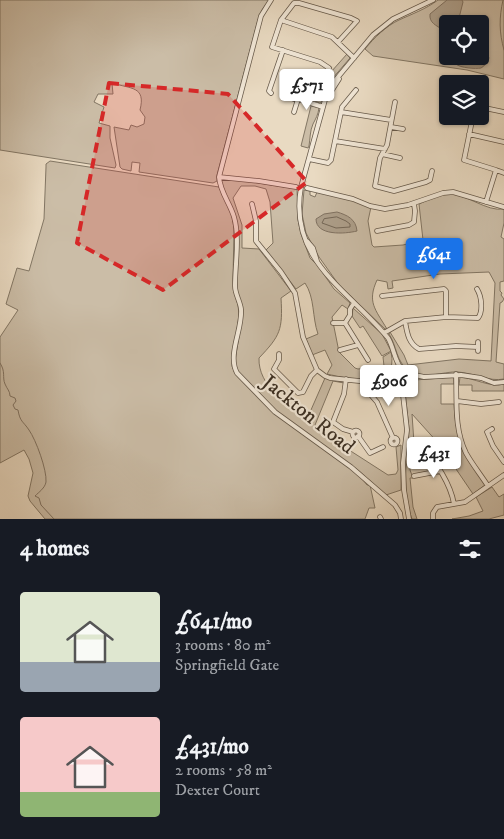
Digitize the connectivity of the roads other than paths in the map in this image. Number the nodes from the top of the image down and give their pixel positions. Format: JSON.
{"nodes":[{"id":1,"x":271,"y":0,"type":"edge"},
{"id":2,"x":433,"y":0,"type":"edge"},
{"id":3,"x":281,"y":20,"type":"junction"},
{"id":4,"x":338,"y":42,"type":"junction"},
{"id":5,"x":283,"y":50,"type":"junction"},
{"id":6,"x":354,"y":58,"type":"junction"},
{"id":7,"x":356,"y":90,"type":"dead end"},
{"id":8,"x":272,"y":93,"type":"dead end"},
{"id":9,"x":309,"y":102,"type":"junction"},
{"id":10,"x":395,"y":102,"type":"dead end"},
{"id":11,"x":324,"y":105,"type":"junction"},
{"id":12,"x":489,"y":109,"type":"edge"},
{"id":13,"x":294,"y":112,"type":"dead end"},
{"id":14,"x":341,"y":112,"type":"junction"},
{"id":15,"x":504,"y":112,"type":"edge"},
{"id":16,"x":391,"y":120,"type":"junction"},
{"id":17,"x":471,"y":125,"type":"edge"},
{"id":18,"x":390,"y":127,"type":"junction"},
{"id":19,"x":403,"y":129,"type":"dead end"},
{"id":20,"x":469,"y":134,"type":"junction"},
{"id":21,"x":335,"y":141,"type":"junction"},
{"id":22,"x":504,"y":142,"type":"edge"},
{"id":23,"x":385,"y":149,"type":"junction"},
{"id":24,"x":382,"y":154,"type":"junction"},
{"id":25,"x":400,"y":158,"type":"dead end"},
{"id":26,"x":309,"y":160,"type":"junction"},
{"id":27,"x":496,"y":170,"type":"junction"},
{"id":28,"x":432,"y":171,"type":"dead end"},
{"id":29,"x":504,"y":173,"type":"edge"},
{"id":30,"x":219,"y":178,"type":"junction"},
{"id":31,"x":289,"y":179,"type":"dead end"},
{"id":32,"x":288,"y":185,"type":"junction"},
{"id":33,"x":296,"y":187,"type":"dead end"},
{"id":34,"x":307,"y":188,"type":"dead end"},
{"id":35,"x":486,"y":202,"type":"junction"},
{"id":36,"x":252,"y":204,"type":"dead end"},
{"id":37,"x":414,"y":204,"type":"junction"},
{"id":38,"x":504,"y":207,"type":"edge"},
{"id":39,"x":392,"y":228,"type":"junction"},
{"id":40,"x":377,"y":231,"type":"dead end"},
{"id":41,"x":393,"y":233,"type":"dead end"},
{"id":42,"x":477,"y":289,"type":"dead end"},
{"id":43,"x":382,"y":296,"type":"dead end"},
{"id":44,"x":354,"y":303,"type":"junction"},
{"id":45,"x":446,"y":317,"type":"junction"},
{"id":46,"x":405,"y":321,"type":"junction"},
{"id":47,"x":333,"y":323,"type":"dead end"},
{"id":48,"x":345,"y":323,"type":"junction"},
{"id":49,"x":384,"y":333,"type":"junction"},
{"id":50,"x":358,"y":345,"type":"junction"},
{"id":51,"x":478,"y":346,"type":"dead end"},
{"id":52,"x":340,"y":350,"type":"dead end"},
{"id":53,"x":279,"y":354,"type":"dead end"},
{"id":54,"x":395,"y":358,"type":"junction"},
{"id":55,"x":368,"y":360,"type":"dead end"},
{"id":56,"x":317,"y":370,"type":"junction"},
{"id":57,"x":402,"y":370,"type":"junction"},
{"id":58,"x":393,"y":373,"type":"junction"},
{"id":59,"x":406,"y":374,"type":"junction"},
{"id":60,"x":456,"y":374,"type":"junction"},
{"id":61,"x":416,"y":377,"type":"junction"},
{"id":62,"x":346,"y":379,"type":"junction"},
{"id":63,"x":380,"y":380,"type":"junction"},
{"id":64,"x":406,"y":381,"type":"junction"},
{"id":65,"x":368,"y":382,"type":"junction"},
{"id":66,"x":504,"y":382,"type":"edge"},
{"id":67,"x":395,"y":383,"type":"junction"},
{"id":68,"x":403,"y":396,"type":"junction"},
{"id":69,"x":456,"y":402,"type":"junction"},
{"id":70,"x":499,"y":402,"type":"dead end"},
{"id":71,"x":487,"y":430,"type":"dead end"},
{"id":72,"x":393,"y":438,"type":"dead end"},
{"id":73,"x":383,"y":447,"type":"dead end"},
{"id":74,"x":421,"y":448,"type":"dead end"},
{"id":75,"x":504,"y":462,"type":"edge"},
{"id":76,"x":440,"y":472,"type":"junction"},
{"id":77,"x":504,"y":475,"type":"edge"},
{"id":78,"x":414,"y":476,"type":"dead end"},
{"id":79,"x":488,"y":486,"type":"junction"},
{"id":80,"x":454,"y":504,"type":"junction"},
{"id":81,"x":401,"y":519,"type":"edge"},
{"id":82,"x":409,"y":519,"type":"edge"},
{"id":83,"x":432,"y":519,"type":"edge"}],
"edges":[{"from":1,"to":30,"type":"street"},
{"from":2,"to":6,"type":"street"},
{"from":3,"to":4,"type":"street"},
{"from":3,"to":4,"type":"street"},
{"from":3,"to":5,"type":"street"},
{"from":4,"to":6,"type":"street"},
{"from":5,"to":8,"type":"street"},
{"from":5,"to":9,"type":"street"},
{"from":6,"to":11,"type":"street"},
{"from":7,"to":14,"type":"street"},
{"from":9,"to":11,"type":"street"},
{"from":9,"to":13,"type":"street"},
{"from":10,"to":16,"type":"street"},
{"from":11,"to":26,"type":"street"},
{"from":12,"to":15,"type":"street"},
{"from":14,"to":16,"type":"street"},
{"from":14,"to":21,"type":"street"},
{"from":16,"to":18,"type":"street"},
{"from":17,"to":20,"type":"street"},
{"from":18,"to":19,"type":"street"},
{"from":18,"to":23,"type":"street"},
{"from":20,"to":22,"type":"street"},
{"from":20,"to":27,"type":"street"},
{"from":21,"to":23,"type":"street"},
{"from":21,"to":26,"type":"street"},
{"from":23,"to":24,"type":"street"},
{"from":24,"to":25,"type":"street"},
{"from":24,"to":28,"type":"street"},
{"from":26,"to":44,"type":"street"},
{"from":27,"to":29,"type":"street"},
{"from":27,"to":35,"type":"street"},
{"from":30,"to":32,"type":"street"},
{"from":30,"to":81,"type":"street","name":"Jackton Road"},
{"from":31,"to":32,"type":"street"},
{"from":32,"to":33,"type":"street"},
{"from":34,"to":37,"type":"street"},
{"from":35,"to":37,"type":"street"},
{"from":35,"to":38,"type":"street"},
{"from":36,"to":56,"type":"street"},
{"from":37,"to":39,"type":"street"},
{"from":39,"to":40,"type":"street"},
{"from":39,"to":41,"type":"street"},
{"from":42,"to":45,"type":"street"},
{"from":43,"to":45,"type":"street"},
{"from":44,"to":48,"type":"street"},
{"from":44,"to":49,"type":"street"},
{"from":45,"to":46,"type":"street"},
{"from":46,"to":49,"type":"street"},
{"from":46,"to":51,"type":"street"},
{"from":47,"to":48,"type":"street"},
{"from":48,"to":50,"type":"street"},
{"from":49,"to":54,"type":"street"},
{"from":50,"to":52,"type":"street"},
{"from":50,"to":55,"type":"street"},
{"from":53,"to":56,"type":"street"},
{"from":54,"to":57,"type":"street"},
{"from":54,"to":58,"type":"street"},
{"from":56,"to":62,"type":"street"},
{"from":57,"to":58,"type":"street"},
{"from":57,"to":59,"type":"street"},
{"from":58,"to":63,"type":"street"},
{"from":58,"to":67,"type":"street"},
{"from":59,"to":61,"type":"street"},
{"from":59,"to":64,"type":"street"},
{"from":60,"to":61,"type":"street"},
{"from":60,"to":66,"type":"street"},
{"from":60,"to":69,"type":"street"},
{"from":61,"to":64,"type":"street"},
{"from":62,"to":65,"type":"street"},
{"from":62,"to":73,"type":"street"},
{"from":63,"to":65,"type":"street"},
{"from":63,"to":67,"type":"street"},
{"from":64,"to":67,"type":"street"},
{"from":64,"to":68,"type":"street"},
{"from":65,"to":72,"type":"street"},
{"from":67,"to":68,"type":"street"},
{"from":68,"to":82,"type":"street"},
{"from":69,"to":70,"type":"street"},
{"from":69,"to":79,"type":"street"},
{"from":71,"to":75,"type":"street"},
{"from":74,"to":76,"type":"street"},
{"from":76,"to":78,"type":"street"},
{"from":76,"to":80,"type":"street"},
{"from":77,"to":79,"type":"street"},
{"from":79,"to":80,"type":"street"},
{"from":80,"to":83,"type":"street"}]}
